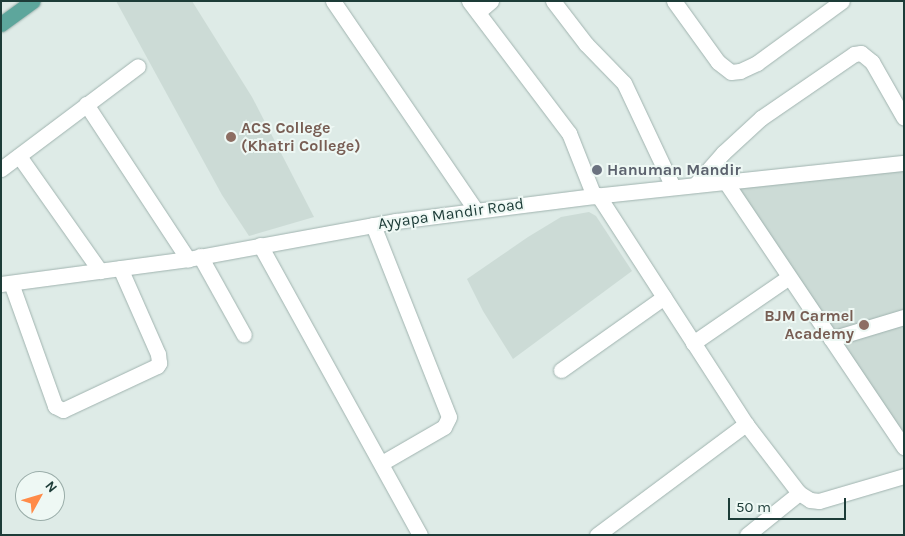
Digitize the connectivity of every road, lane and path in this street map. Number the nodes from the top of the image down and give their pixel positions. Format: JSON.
{"nodes":[{"id":1,"x":33,"y":1,"type":"edge"},
{"id":2,"x":333,"y":1,"type":"edge"},
{"id":3,"x":491,"y":1,"type":"edge"},
{"id":4,"x":553,"y":1,"type":"edge"},
{"id":5,"x":674,"y":1,"type":"edge"},
{"id":6,"x":842,"y":1,"type":"edge"},
{"id":7,"x":474,"y":7,"type":"edge"},
{"id":8,"x":1,"y":24,"type":"edge"},
{"id":9,"x":138,"y":66,"type":"dead end"},
{"id":10,"x":86,"y":104,"type":"junction"},
{"id":11,"x":904,"y":118,"type":"edge"},
{"id":12,"x":19,"y":156,"type":"junction"},
{"id":13,"x":904,"y":163,"type":"edge"},
{"id":14,"x":1,"y":169,"type":"edge"},
{"id":15,"x":725,"y":181,"type":"junction"},
{"id":16,"x":695,"y":185,"type":"junction"},
{"id":17,"x":673,"y":187,"type":"junction"},
{"id":18,"x":596,"y":196,"type":"junction"},
{"id":19,"x":476,"y":211,"type":"junction"},
{"id":20,"x":373,"y":225,"type":"junction"},
{"id":21,"x":260,"y":245,"type":"junction"},
{"id":22,"x":194,"y":257,"type":"junction"},
{"id":23,"x":120,"y":268,"type":"junction"},
{"id":24,"x":100,"y":270,"type":"junction"},
{"id":25,"x":789,"y":277,"type":"junction"},
{"id":26,"x":6,"y":283,"type":"edge"},
{"id":27,"x":664,"y":297,"type":"junction"},
{"id":28,"x":904,"y":317,"type":"edge"},
{"id":29,"x":244,"y":335,"type":"dead end"},
{"id":30,"x":831,"y":339,"type":"junction"},
{"id":31,"x":693,"y":342,"type":"junction"},
{"id":32,"x":560,"y":370,"type":"dead end"},
{"id":33,"x":746,"y":424,"type":"junction"},
{"id":34,"x":904,"y":447,"type":"edge"},
{"id":35,"x":382,"y":463,"type":"junction"},
{"id":36,"x":904,"y":476,"type":"edge"},
{"id":37,"x":799,"y":493,"type":"junction"},
{"id":38,"x":420,"y":535,"type":"edge"},
{"id":39,"x":597,"y":535,"type":"edge"},
{"id":40,"x":747,"y":535,"type":"edge"}],
"edges":[{"from":1,"to":8,"type":"main road"},
{"from":2,"to":19,"type":"street"},
{"from":3,"to":7,"type":"street"},
{"from":4,"to":17,"type":"street"},
{"from":5,"to":6,"type":"street"},
{"from":7,"to":18,"type":"street"},
{"from":9,"to":10,"type":"street"},
{"from":10,"to":12,"type":"street"},
{"from":10,"to":22,"type":"street"},
{"from":11,"to":16,"type":"street"},
{"from":12,"to":14,"type":"street"},
{"from":12,"to":24,"type":"street"},
{"from":13,"to":15,"type":"street","name":"Ayyapa Mandir Road"},
{"from":15,"to":16,"type":"street","name":"Ayyapa Mandir Road"},
{"from":15,"to":25,"type":"street"},
{"from":16,"to":17,"type":"street","name":"Ayyapa Mandir Road"},
{"from":17,"to":18,"type":"street","name":"Ayyapa Mandir Road"},
{"from":18,"to":19,"type":"street","name":"Ayyapa Mandir Road"},
{"from":18,"to":27,"type":"street"},
{"from":19,"to":20,"type":"street","name":"Ayyapa Mandir Road"},
{"from":20,"to":21,"type":"street","name":"Ayyapa Mandir Road"},
{"from":20,"to":35,"type":"street"},
{"from":21,"to":22,"type":"street","name":"Ayyapa Mandir Road"},
{"from":21,"to":35,"type":"street"},
{"from":22,"to":23,"type":"street","name":"Ayyapa Mandir Road"},
{"from":22,"to":29,"type":"street"},
{"from":23,"to":24,"type":"street","name":"Ayyapa Mandir Road"},
{"from":23,"to":26,"type":"street"},
{"from":24,"to":26,"type":"street","name":"Ayyapa Mandir Road"},
{"from":25,"to":30,"type":"street"},
{"from":25,"to":31,"type":"street"},
{"from":27,"to":31,"type":"street"},
{"from":27,"to":32,"type":"street"},
{"from":28,"to":30,"type":"street"},
{"from":30,"to":34,"type":"street"},
{"from":31,"to":33,"type":"street"},
{"from":33,"to":37,"type":"street"},
{"from":33,"to":39,"type":"street"},
{"from":35,"to":38,"type":"street"},
{"from":36,"to":37,"type":"street"},
{"from":37,"to":40,"type":"street"}]}
